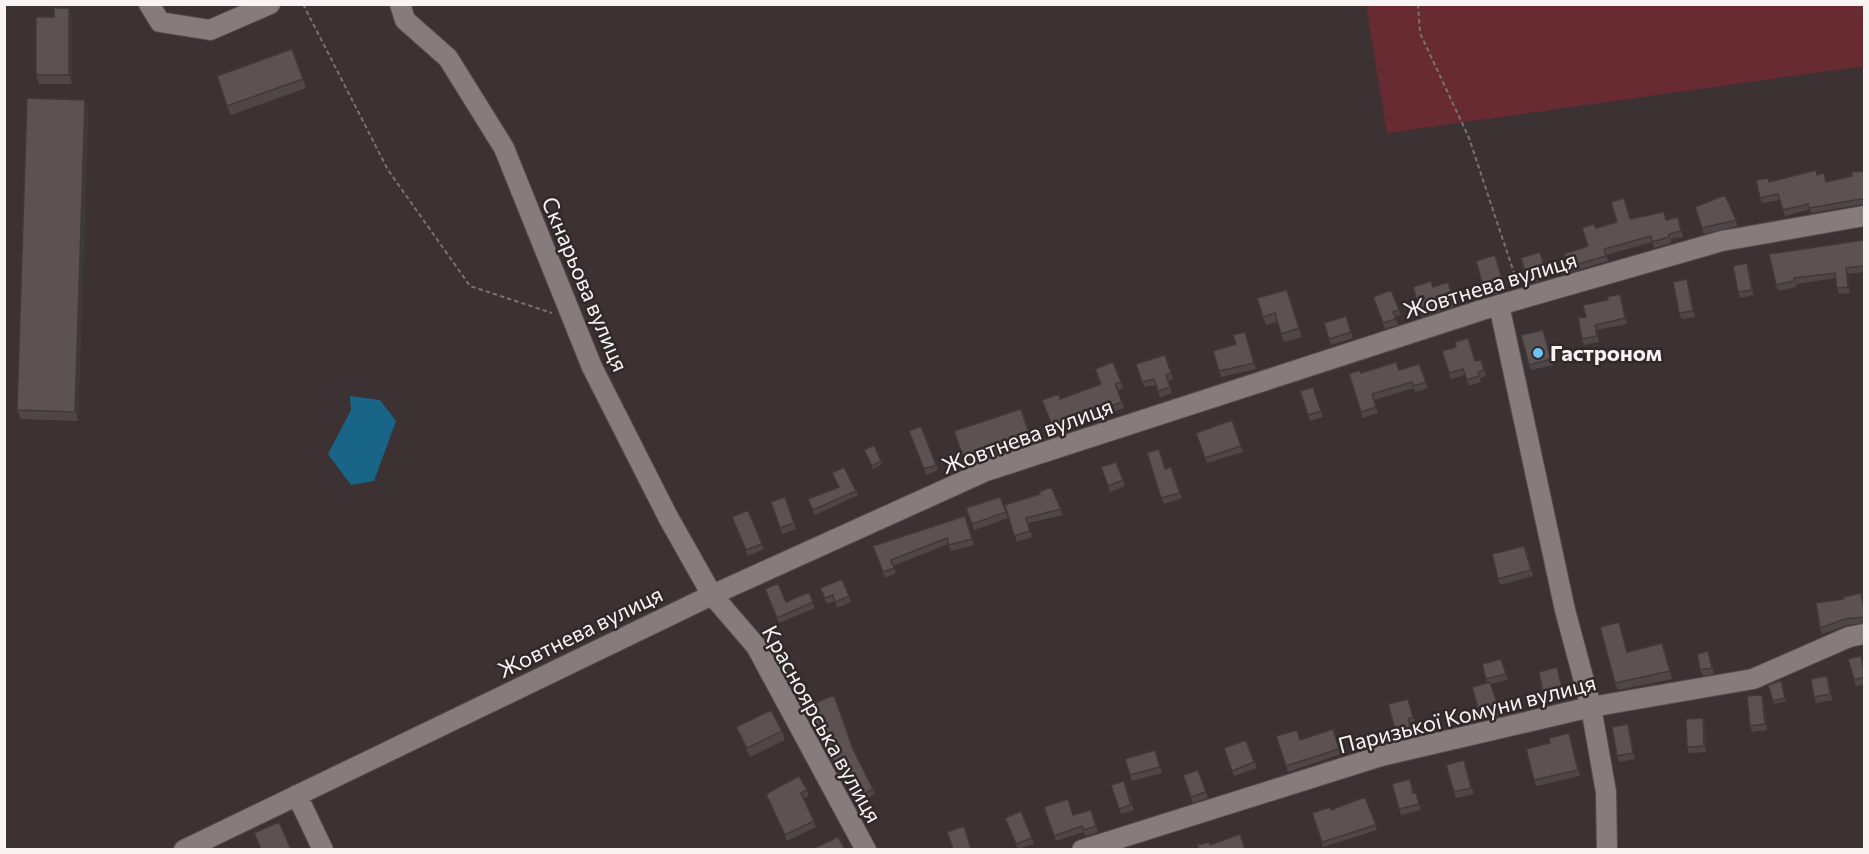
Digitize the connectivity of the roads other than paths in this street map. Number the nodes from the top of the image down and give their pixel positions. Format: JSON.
{"nodes":[{"id":1,"x":150,"y":4,"type":"edge"},
{"id":2,"x":270,"y":4,"type":"edge"},
{"id":3,"x":400,"y":4,"type":"edge"},
{"id":4,"x":1864,"y":216,"type":"edge"},
{"id":5,"x":1499,"y":305,"type":"junction"},
{"id":6,"x":712,"y":595,"type":"junction"},
{"id":7,"x":1864,"y":634,"type":"edge"},
{"id":8,"x":1591,"y":707,"type":"junction"},
{"id":9,"x":297,"y":795,"type":"junction"},
{"id":10,"x":184,"y":849,"type":"edge"},
{"id":11,"x":323,"y":849,"type":"edge"},
{"id":12,"x":866,"y":849,"type":"edge"},
{"id":13,"x":1082,"y":849,"type":"edge"},
{"id":14,"x":1607,"y":849,"type":"edge"}],
"edges":[{"from":1,"to":2,"type":"street"},
{"from":3,"to":6,"type":"street","name":"Скнарьова вулиця"},
{"from":4,"to":5,"type":"street","name":"Жовтнева вулиця"},
{"from":5,"to":6,"type":"street","name":"Жовтнева вулиця"},
{"from":5,"to":8,"type":"street"},
{"from":6,"to":9,"type":"street","name":"Жовтнева вулиця"},
{"from":6,"to":12,"type":"street","name":"Красноярська вулиця"},
{"from":7,"to":8,"type":"street","name":"Паризької Комуни вулиця"},
{"from":8,"to":13,"type":"street","name":"Паризької Комуни вулиця"},
{"from":8,"to":14,"type":"street"},
{"from":9,"to":10,"type":"street","name":"Жовтнева вулиця"},
{"from":9,"to":11,"type":"street"}]}
